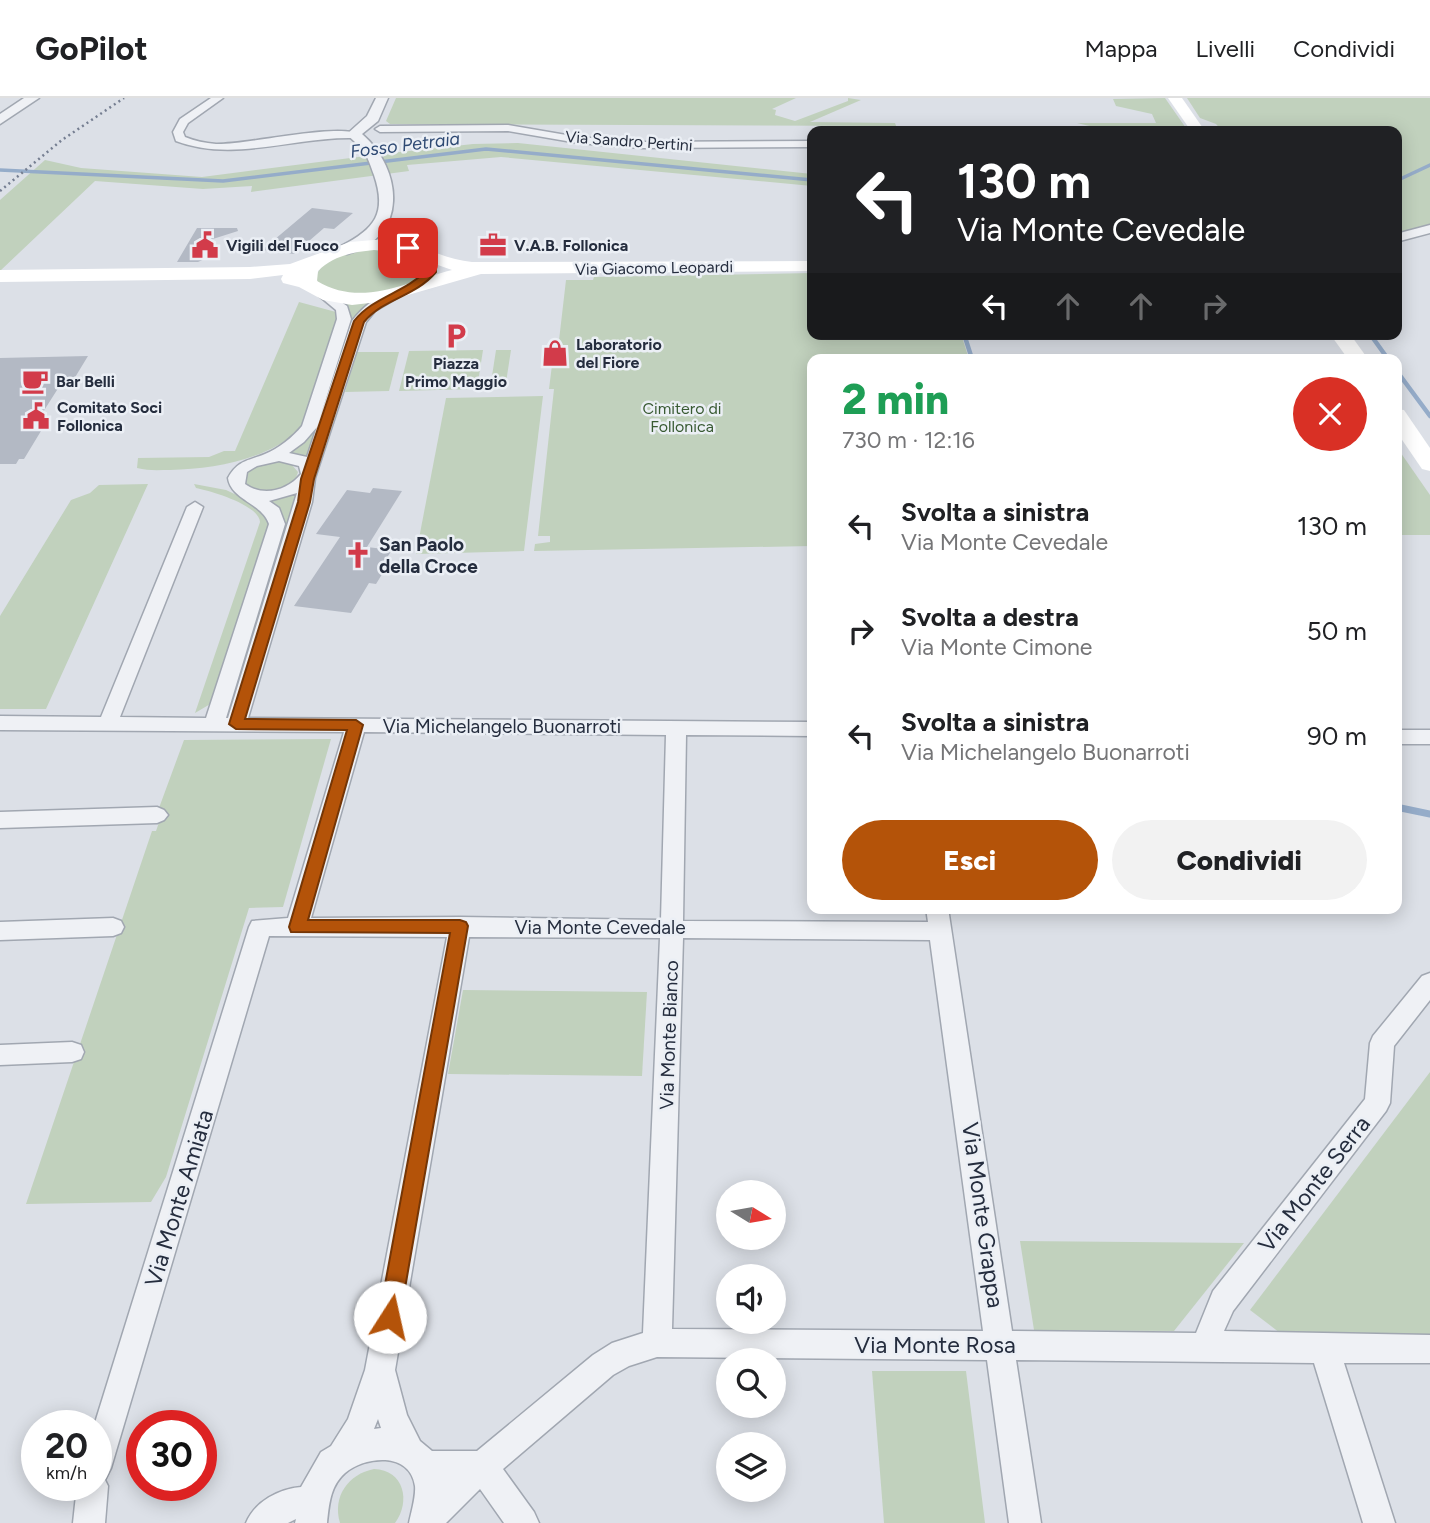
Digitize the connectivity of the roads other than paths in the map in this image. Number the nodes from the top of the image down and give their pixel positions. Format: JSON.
{"nodes":[{"id":1,"x":33,"y":98,"type":"edge"},
{"id":2,"x":218,"y":98,"type":"edge"},
{"id":3,"x":382,"y":98,"type":"edge"},
{"id":4,"x":1175,"y":98,"type":"edge"},
{"id":5,"x":0,"y":120,"type":"edge"},
{"id":6,"x":1195,"y":126,"type":"edge"},
{"id":7,"x":370,"y":135,"type":"junction"},
{"id":8,"x":807,"y":144,"type":"edge"},
{"id":9,"x":383,"y":221,"type":"junction"},
{"id":10,"x":1430,"y":229,"type":"edge"},
{"id":11,"x":1402,"y":236,"type":"edge"},
{"id":12,"x":408,"y":248,"type":"junction"},
{"id":13,"x":347,"y":249,"type":"junction"},
{"id":14,"x":427,"y":258,"type":"junction"},
{"id":15,"x":317,"y":262,"type":"junction"},
{"id":16,"x":807,"y":266,"type":"edge"},
{"id":17,"x":497,"y":269,"type":"junction"},
{"id":18,"x":250,"y":273,"type":"junction"},
{"id":19,"x":0,"y":276,"type":"edge"},
{"id":20,"x":308,"y":283,"type":"junction"},
{"id":21,"x":416,"y":286,"type":"junction"},
{"id":22,"x":325,"y":295,"type":"junction"},
{"id":23,"x":395,"y":295,"type":"junction"},
{"id":24,"x":1402,"y":424,"type":"edge"},
{"id":25,"x":272,"y":457,"type":"junction"},
{"id":26,"x":1430,"y":464,"type":"edge"},
{"id":27,"x":309,"y":475,"type":"junction"},
{"id":28,"x":249,"y":494,"type":"junction"},
{"id":29,"x":195,"y":507,"type":"dead end"},
{"id":30,"x":0,"y":723,"type":"edge"},
{"id":31,"x":108,"y":723,"type":"junction"},
{"id":32,"x":215,"y":724,"type":"junction"},
{"id":33,"x":236,"y":724,"type":"junction"},
{"id":34,"x":356,"y":725,"type":"junction"},
{"id":35,"x":676,"y":727,"type":"junction"},
{"id":36,"x":807,"y":729,"type":"edge"},
{"id":37,"x":1402,"y":737,"type":"edge"},
{"id":38,"x":1430,"y":737,"type":"edge"},
{"id":39,"x":157,"y":816,"type":"dead end"},
{"id":40,"x":0,"y":820,"type":"edge"},
{"id":41,"x":939,"y":919,"type":"edge"},
{"id":42,"x":460,"y":926,"type":"junction"},
{"id":43,"x":113,"y":927,"type":"dead end"},
{"id":44,"x":260,"y":927,"type":"joint"},
{"id":45,"x":297,"y":927,"type":"junction"},
{"id":46,"x":673,"y":927,"type":"junction"},
{"id":47,"x":0,"y":931,"type":"edge"},
{"id":48,"x":1430,"y":983,"type":"edge"},
{"id":49,"x":72,"y":1052,"type":"dead end"},
{"id":50,"x":0,"y":1055,"type":"edge"},
{"id":51,"x":657,"y":1343,"type":"junction"},
{"id":52,"x":1002,"y":1346,"type":"junction"},
{"id":53,"x":1211,"y":1347,"type":"junction"},
{"id":54,"x":1324,"y":1347,"type":"junction"},
{"id":55,"x":1430,"y":1349,"type":"edge"},
{"id":56,"x":380,"y":1370,"type":"junction"},
{"id":57,"x":112,"y":1415,"type":"edge"},
{"id":58,"x":343,"y":1455,"type":"junction"},
{"id":59,"x":416,"y":1458,"type":"junction"},
{"id":60,"x":482,"y":1466,"type":"junction"},
{"id":61,"x":91,"y":1501,"type":"edge"},
{"id":62,"x":312,"y":1512,"type":"edge"},
{"id":63,"x":424,"y":1522,"type":"edge"},
{"id":64,"x":89,"y":1523,"type":"edge"},
{"id":65,"x":262,"y":1523,"type":"edge"},
{"id":66,"x":523,"y":1523,"type":"edge"},
{"id":67,"x":1025,"y":1523,"type":"edge"},
{"id":68,"x":1379,"y":1523,"type":"edge"}],
"edges":[{"from":1,"to":5,"type":"street"},
{"from":2,"to":7,"type":"street","name":"Via Sandro Pertini"},
{"from":3,"to":7,"type":"street"},
{"from":4,"to":6,"type":"main road"},
{"from":7,"to":8,"type":"street","name":"Via Sandro Pertini"},
{"from":7,"to":9,"type":"street"},
{"from":9,"to":12,"type":"street"},
{"from":9,"to":13,"type":"street"},
{"from":10,"to":11,"type":"street"},
{"from":12,"to":13,"type":"main road","name":"Via Giacomo Leopardi"},
{"from":12,"to":14,"type":"main road","name":"Via Giacomo Leopardi"},
{"from":13,"to":15,"type":"main road","name":"Via Giacomo Leopardi"},
{"from":14,"to":17,"type":"main road","name":"Via Giacomo Leopardi"},
{"from":14,"to":21,"type":"main road"},
{"from":15,"to":18,"type":"main road","name":"Via Giacomo Leopardi"},
{"from":15,"to":20,"type":"main road"},
{"from":16,"to":17,"type":"main road","name":"Via Giacomo Leopardi"},
{"from":17,"to":21,"type":"main road","name":"Via Giacomo Leopardi"},
{"from":18,"to":19,"type":"main road","name":"Via Giacomo Leopardi"},
{"from":18,"to":20,"type":"main road","name":"Via Giacomo Leopardi"},
{"from":20,"to":22,"type":"main road","name":"Via Giacomo Leopardi"},
{"from":21,"to":23,"type":"main road","name":"Via Giacomo Leopardi"},
{"from":22,"to":23,"type":"main road","name":"Via Giacomo Leopardi"},
{"from":22,"to":25,"type":"street"},
{"from":23,"to":27,"type":"street"},
{"from":24,"to":26,"type":"main road"},
{"from":25,"to":27,"type":"street"},
{"from":25,"to":28,"type":"street"},
{"from":27,"to":28,"type":"street"},
{"from":27,"to":33,"type":"street"},
{"from":28,"to":32,"type":"street"},
{"from":29,"to":31,"type":"street"},
{"from":30,"to":31,"type":"street","name":"Via Michelangelo Buonarroti"},
{"from":31,"to":32,"type":"street","name":"Via Michelangelo Buonarroti"},
{"from":32,"to":33,"type":"street","name":"Via Michelangelo Buonarroti"},
{"from":33,"to":34,"type":"street","name":"Via Michelangelo Buonarroti"},
{"from":34,"to":35,"type":"street","name":"Via Michelangelo Buonarroti"},
{"from":34,"to":45,"type":"street"},
{"from":35,"to":36,"type":"street","name":"Via Michelangelo Buonarroti"},
{"from":35,"to":46,"type":"street","name":"Via Monte Bianco"},
{"from":37,"to":38,"type":"street"},
{"from":39,"to":40,"type":"street"},
{"from":41,"to":46,"type":"street","name":"Via Monte Cevedale"},
{"from":41,"to":52,"type":"street","name":"Via Monte Grappa"},
{"from":42,"to":45,"type":"street","name":"Via Monte Cevedale"},
{"from":42,"to":46,"type":"street","name":"Via Monte Cevedale"},
{"from":42,"to":56,"type":"street"},
{"from":43,"to":47,"type":"street"},
{"from":44,"to":45,"type":"street","name":"Via Monte Cevedale"},
{"from":44,"to":57,"type":"street","name":"Via Monte Amiata"},
{"from":46,"to":51,"type":"street","name":"Via Monte Bianco"},
{"from":48,"to":53,"type":"street","name":"Via Monte Serra"},
{"from":49,"to":50,"type":"street"},
{"from":51,"to":52,"type":"street","name":"Via Monte Rosa"},
{"from":51,"to":60,"type":"street","name":"Via Monte Rosa"},
{"from":52,"to":53,"type":"street","name":"Via Monte Rosa"},
{"from":52,"to":67,"type":"street","name":"Via Monte Grappa"},
{"from":53,"to":54,"type":"street","name":"Via Monte Rosa"},
{"from":54,"to":55,"type":"street","name":"Via Monte Rosa"},
{"from":54,"to":68,"type":"street"},
{"from":56,"to":58,"type":"street"},
{"from":56,"to":59,"type":"street","name":"Via Monte Rosa"},
{"from":58,"to":59,"type":"street"},
{"from":58,"to":62,"type":"street"},
{"from":59,"to":60,"type":"street"},
{"from":59,"to":63,"type":"street","name":"Via Monte Rosa"},
{"from":60,"to":63,"type":"street","name":"Via Monte Rosa"},
{"from":60,"to":66,"type":"street"},
{"from":61,"to":64,"type":"street"},
{"from":62,"to":65,"type":"street"}]}
